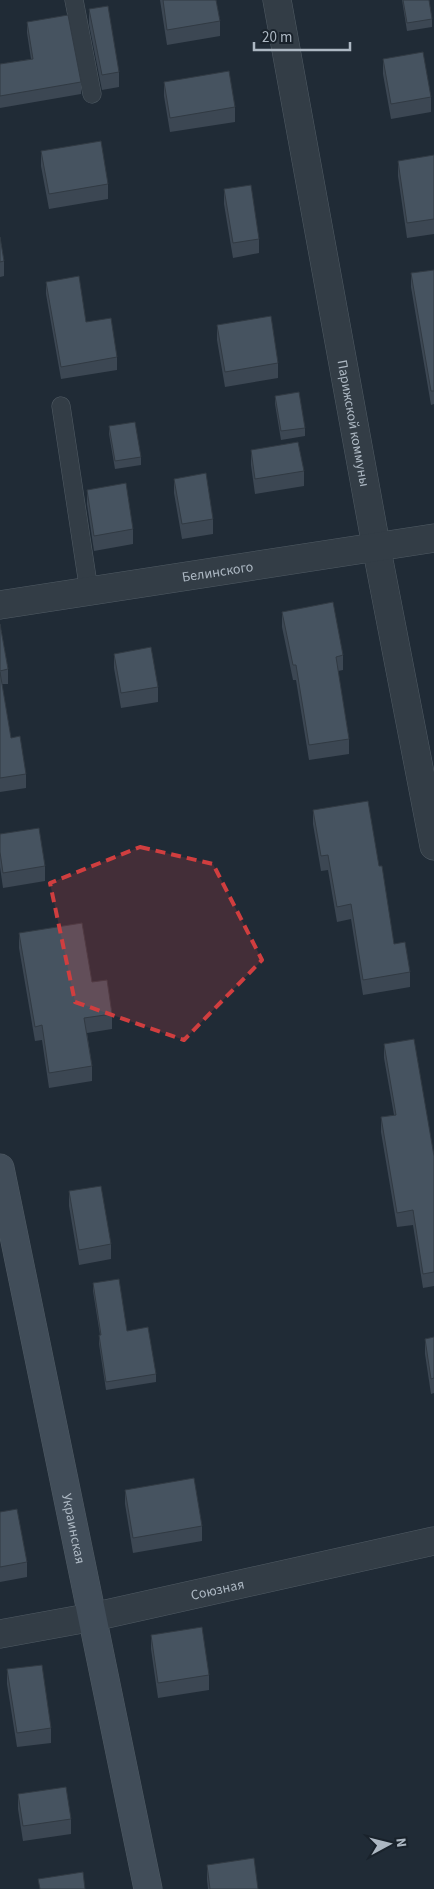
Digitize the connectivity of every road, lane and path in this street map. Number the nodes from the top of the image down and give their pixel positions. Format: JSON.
{"nodes":[{"id":1,"x":74,"y":0,"type":"edge"},
{"id":2,"x":277,"y":0,"type":"edge"},
{"id":3,"x":92,"y":94,"type":"dead end"},
{"id":4,"x":61,"y":406,"type":"dead end"},
{"id":5,"x":434,"y":538,"type":"edge"},
{"id":6,"x":377,"y":547,"type":"junction"},
{"id":7,"x":89,"y":592,"type":"junction"},
{"id":8,"x":0,"y":605,"type":"edge"},
{"id":9,"x":434,"y":846,"type":"edge"},
{"id":10,"x":0,"y":1168,"type":"edge"},
{"id":11,"x":434,"y":1541,"type":"edge"},
{"id":12,"x":93,"y":1616,"type":"junction"},
{"id":13,"x":0,"y":1634,"type":"edge"},
{"id":14,"x":148,"y":1889,"type":"edge"}],
"edges":[{"from":1,"to":3,"type":"lane"},
{"from":2,"to":6,"type":"street","name":"Парижской коммуны"},
{"from":4,"to":7,"type":"lane"},
{"from":5,"to":6,"type":"street","name":"Белинского"},
{"from":6,"to":7,"type":"street","name":"Белинского"},
{"from":6,"to":9,"type":"street","name":"Парижской коммуны"},
{"from":7,"to":8,"type":"street","name":"Белинского"},
{"from":10,"to":12,"type":"street","name":"Украинская"},
{"from":11,"to":12,"type":"street","name":"Союзная"},
{"from":12,"to":13,"type":"street","name":"Союзная"},
{"from":12,"to":14,"type":"street","name":"Украинская"}]}
